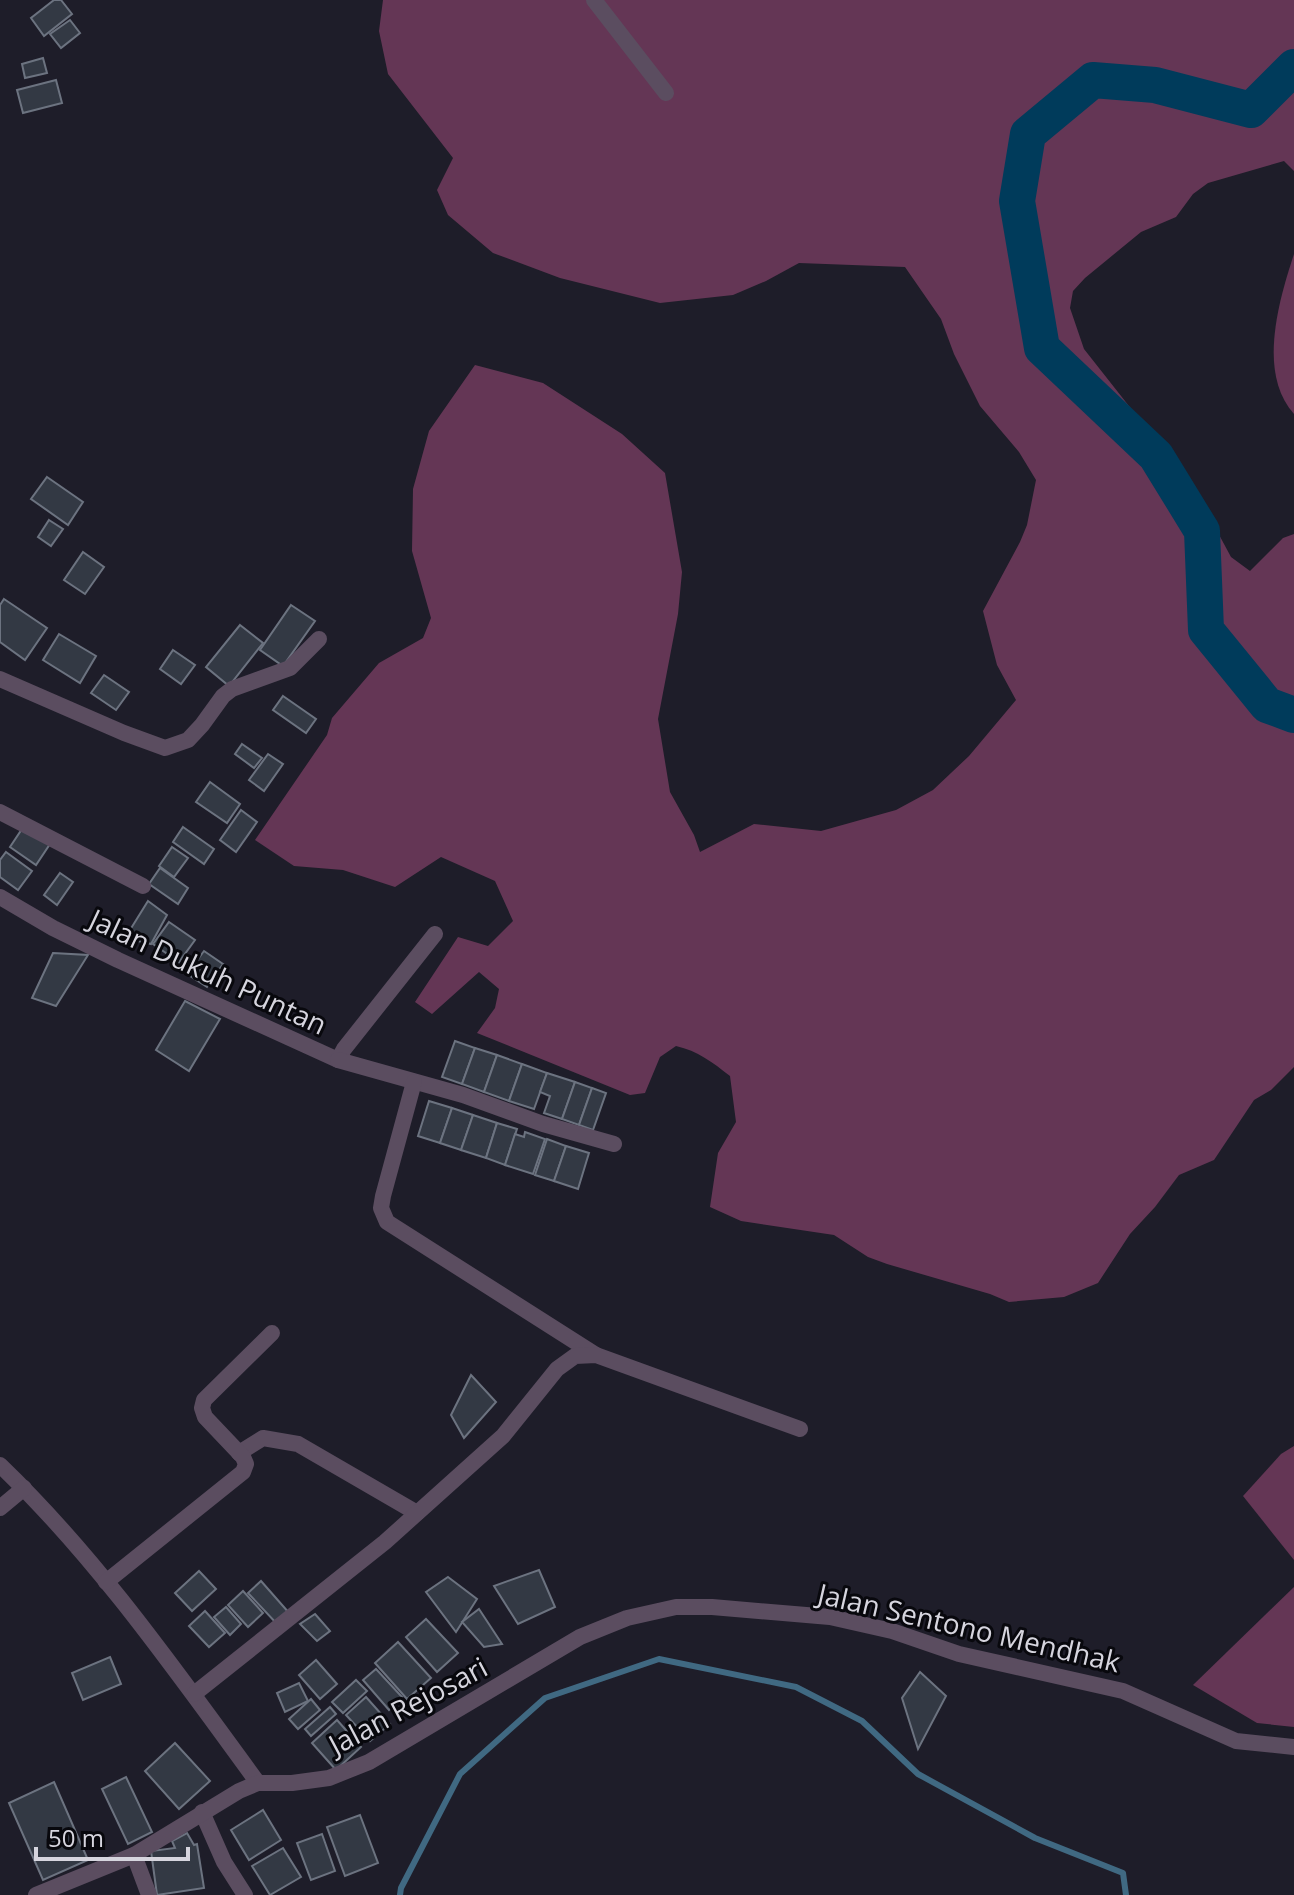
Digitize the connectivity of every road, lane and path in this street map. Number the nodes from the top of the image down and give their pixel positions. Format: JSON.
{"nodes":[{"id":1,"x":594,"y":0,"type":"edge"},
{"id":2,"x":666,"y":93,"type":"dead end"},
{"id":3,"x":319,"y":639,"type":"dead end"},
{"id":4,"x":0,"y":679,"type":"edge"},
{"id":5,"x":0,"y":812,"type":"edge"},
{"id":6,"x":143,"y":886,"type":"dead end"},
{"id":7,"x":0,"y":897,"type":"edge"},
{"id":8,"x":435,"y":934,"type":"dead end"},
{"id":9,"x":338,"y":1060,"type":"junction"},
{"id":10,"x":414,"y":1082,"type":"junction"},
{"id":11,"x":614,"y":1144,"type":"dead end"},
{"id":12,"x":272,"y":1333,"type":"dead end"},
{"id":13,"x":596,"y":1355,"type":"junction"},
{"id":14,"x":800,"y":1429,"type":"dead end"},
{"id":15,"x":239,"y":1453,"type":"junction"},
{"id":16,"x":0,"y":1465,"type":"edge"},
{"id":17,"x":24,"y":1488,"type":"junction"},
{"id":18,"x":0,"y":1508,"type":"edge"},
{"id":19,"x":417,"y":1513,"type":"junction"},
{"id":20,"x":106,"y":1582,"type":"junction"},
{"id":21,"x":580,"y":1637,"type":"joint"},
{"id":22,"x":194,"y":1694,"type":"junction"},
{"id":23,"x":1294,"y":1747,"type":"edge"},
{"id":24,"x":258,"y":1783,"type":"junction"},
{"id":25,"x":202,"y":1812,"type":"junction"},
{"id":26,"x":134,"y":1855,"type":"junction"},
{"id":27,"x":36,"y":1895,"type":"edge"},
{"id":28,"x":149,"y":1895,"type":"edge"},
{"id":29,"x":245,"y":1895,"type":"edge"}],
"edges":[{"from":1,"to":2,"type":"street"},
{"from":3,"to":4,"type":"street"},
{"from":5,"to":6,"type":"street"},
{"from":7,"to":9,"type":"street","name":"Jalan Dukuh Puntan"},
{"from":8,"to":9,"type":"street","name":"Jalan Dukuh Puntan"},
{"from":9,"to":10,"type":"street"},
{"from":10,"to":11,"type":"street"},
{"from":10,"to":13,"type":"street"},
{"from":12,"to":15,"type":"street"},
{"from":13,"to":14,"type":"street"},
{"from":13,"to":19,"type":"street"},
{"from":15,"to":19,"type":"street"},
{"from":15,"to":20,"type":"street"},
{"from":16,"to":17,"type":"street"},
{"from":17,"to":18,"type":"street"},
{"from":17,"to":20,"type":"street"},
{"from":19,"to":22,"type":"street"},
{"from":20,"to":22,"type":"street"},
{"from":21,"to":23,"type":"street","name":"Jalan Sentono Mendhak"},
{"from":21,"to":24,"type":"street","name":"Jalan Rejosari"},
{"from":22,"to":24,"type":"street"},
{"from":24,"to":25,"type":"street","name":"Jalan Rejosari"},
{"from":25,"to":26,"type":"street","name":"Jalan Rejosari"},
{"from":25,"to":29,"type":"street"},
{"from":26,"to":27,"type":"street","name":"Jalan Rejosari"},
{"from":26,"to":28,"type":"street"}]}
